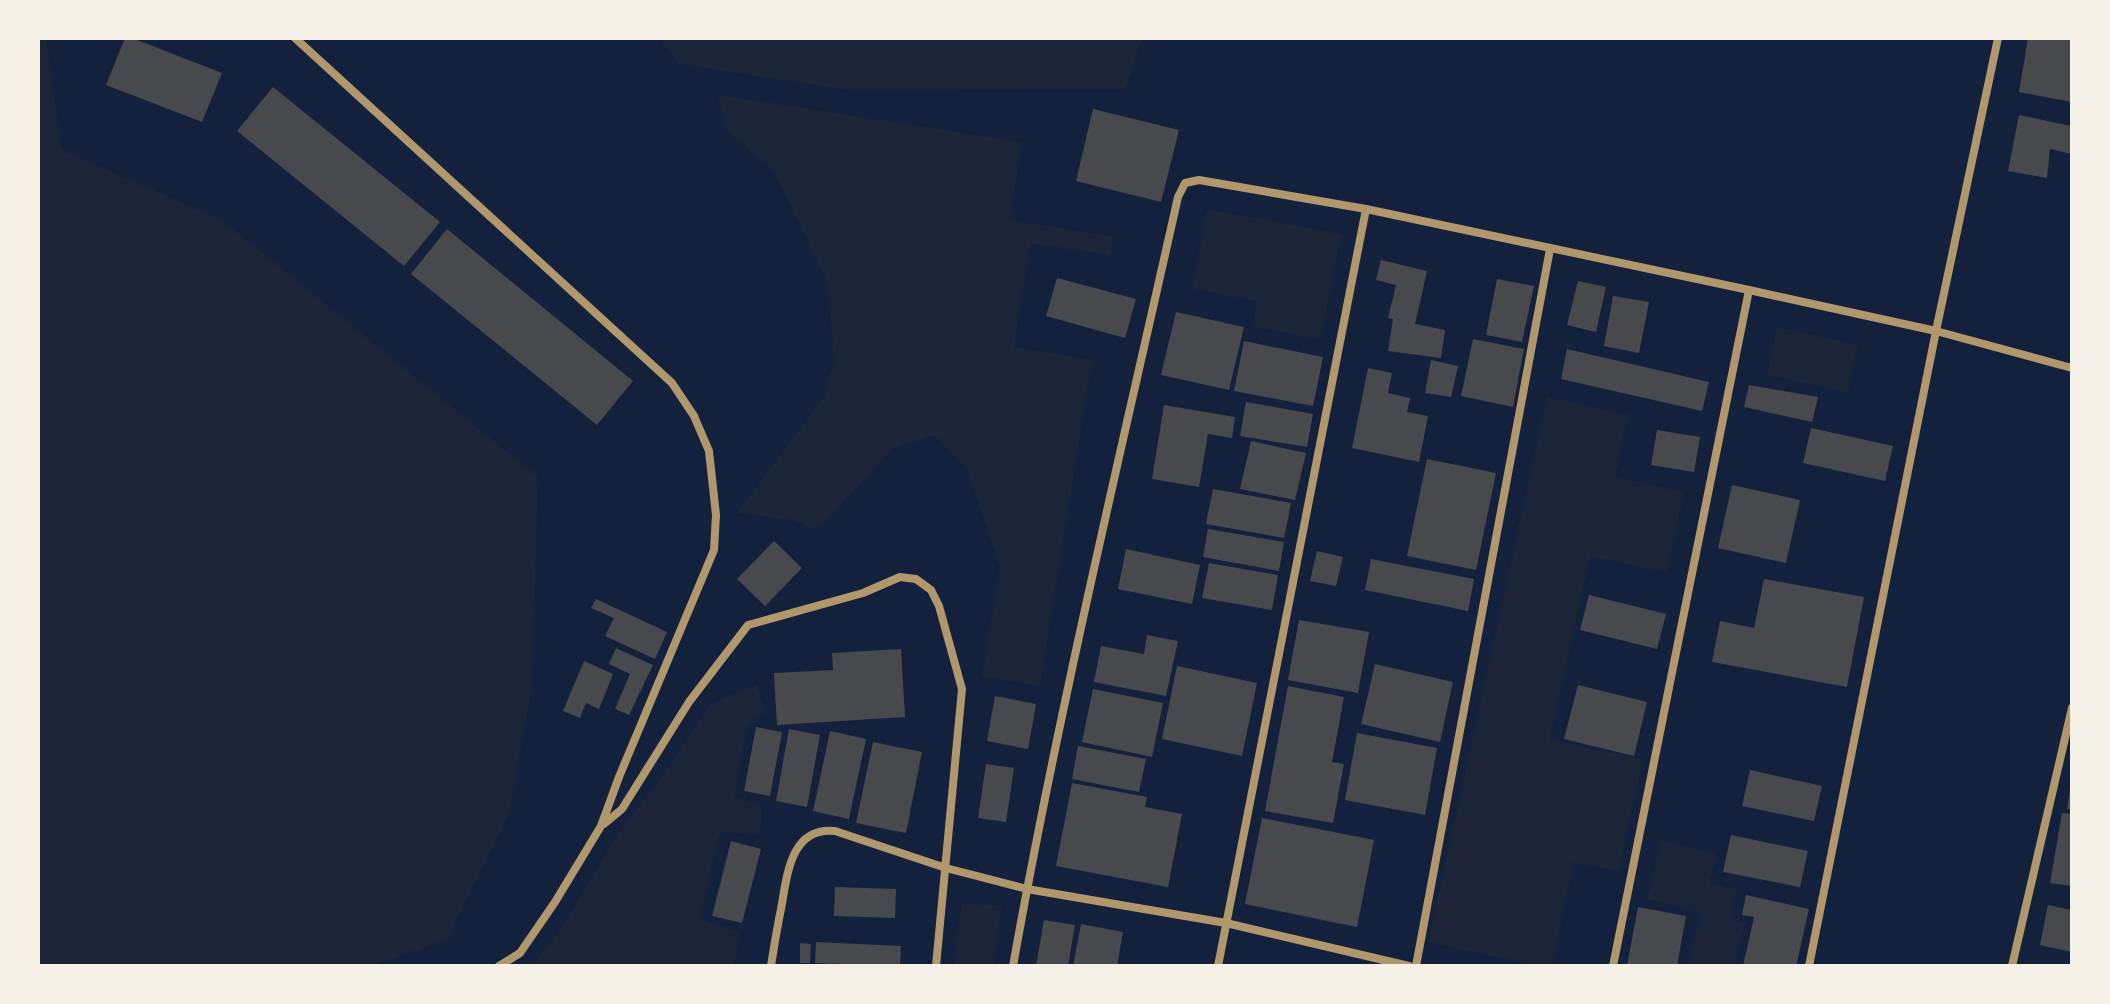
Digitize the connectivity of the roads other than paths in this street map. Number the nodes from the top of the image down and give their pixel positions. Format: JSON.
{"nodes":[{"id":1,"x":295,"y":38,"type":"edge"},
{"id":2,"x":1998,"y":38,"type":"edge"},
{"id":3,"x":1366,"y":209,"type":"junction"},
{"id":4,"x":1550,"y":249,"type":"junction"},
{"id":5,"x":1749,"y":290,"type":"junction"},
{"id":6,"x":1936,"y":331,"type":"junction"},
{"id":7,"x":2072,"y":368,"type":"edge"},
{"id":8,"x":2072,"y":708,"type":"edge"},
{"id":9,"x":601,"y":826,"type":"junction"},
{"id":10,"x":946,"y":868,"type":"junction"},
{"id":11,"x":1027,"y":889,"type":"junction"},
{"id":12,"x":1226,"y":923,"type":"junction"},
{"id":13,"x":499,"y":966,"type":"edge"},
{"id":14,"x":771,"y":966,"type":"edge"},
{"id":15,"x":936,"y":966,"type":"edge"},
{"id":16,"x":1013,"y":966,"type":"edge"},
{"id":17,"x":1218,"y":966,"type":"edge"},
{"id":18,"x":1409,"y":966,"type":"edge"},
{"id":19,"x":1416,"y":966,"type":"edge"},
{"id":20,"x":1613,"y":966,"type":"edge"},
{"id":21,"x":1809,"y":966,"type":"edge"},
{"id":22,"x":2012,"y":966,"type":"edge"}],
"edges":[{"from":1,"to":9,"type":"street"},
{"from":2,"to":6,"type":"street"},
{"from":3,"to":4,"type":"street"},
{"from":3,"to":11,"type":"street"},
{"from":3,"to":12,"type":"street"},
{"from":4,"to":5,"type":"street"},
{"from":4,"to":19,"type":"street"},
{"from":5,"to":6,"type":"street"},
{"from":5,"to":20,"type":"street"},
{"from":6,"to":7,"type":"street"},
{"from":6,"to":21,"type":"street"},
{"from":8,"to":22,"type":"street"},
{"from":9,"to":10,"type":"street"},
{"from":9,"to":13,"type":"street"},
{"from":10,"to":11,"type":"street"},
{"from":10,"to":14,"type":"street"},
{"from":10,"to":15,"type":"street"},
{"from":11,"to":12,"type":"street"},
{"from":11,"to":16,"type":"street"},
{"from":12,"to":17,"type":"street"},
{"from":12,"to":18,"type":"street"}]}
